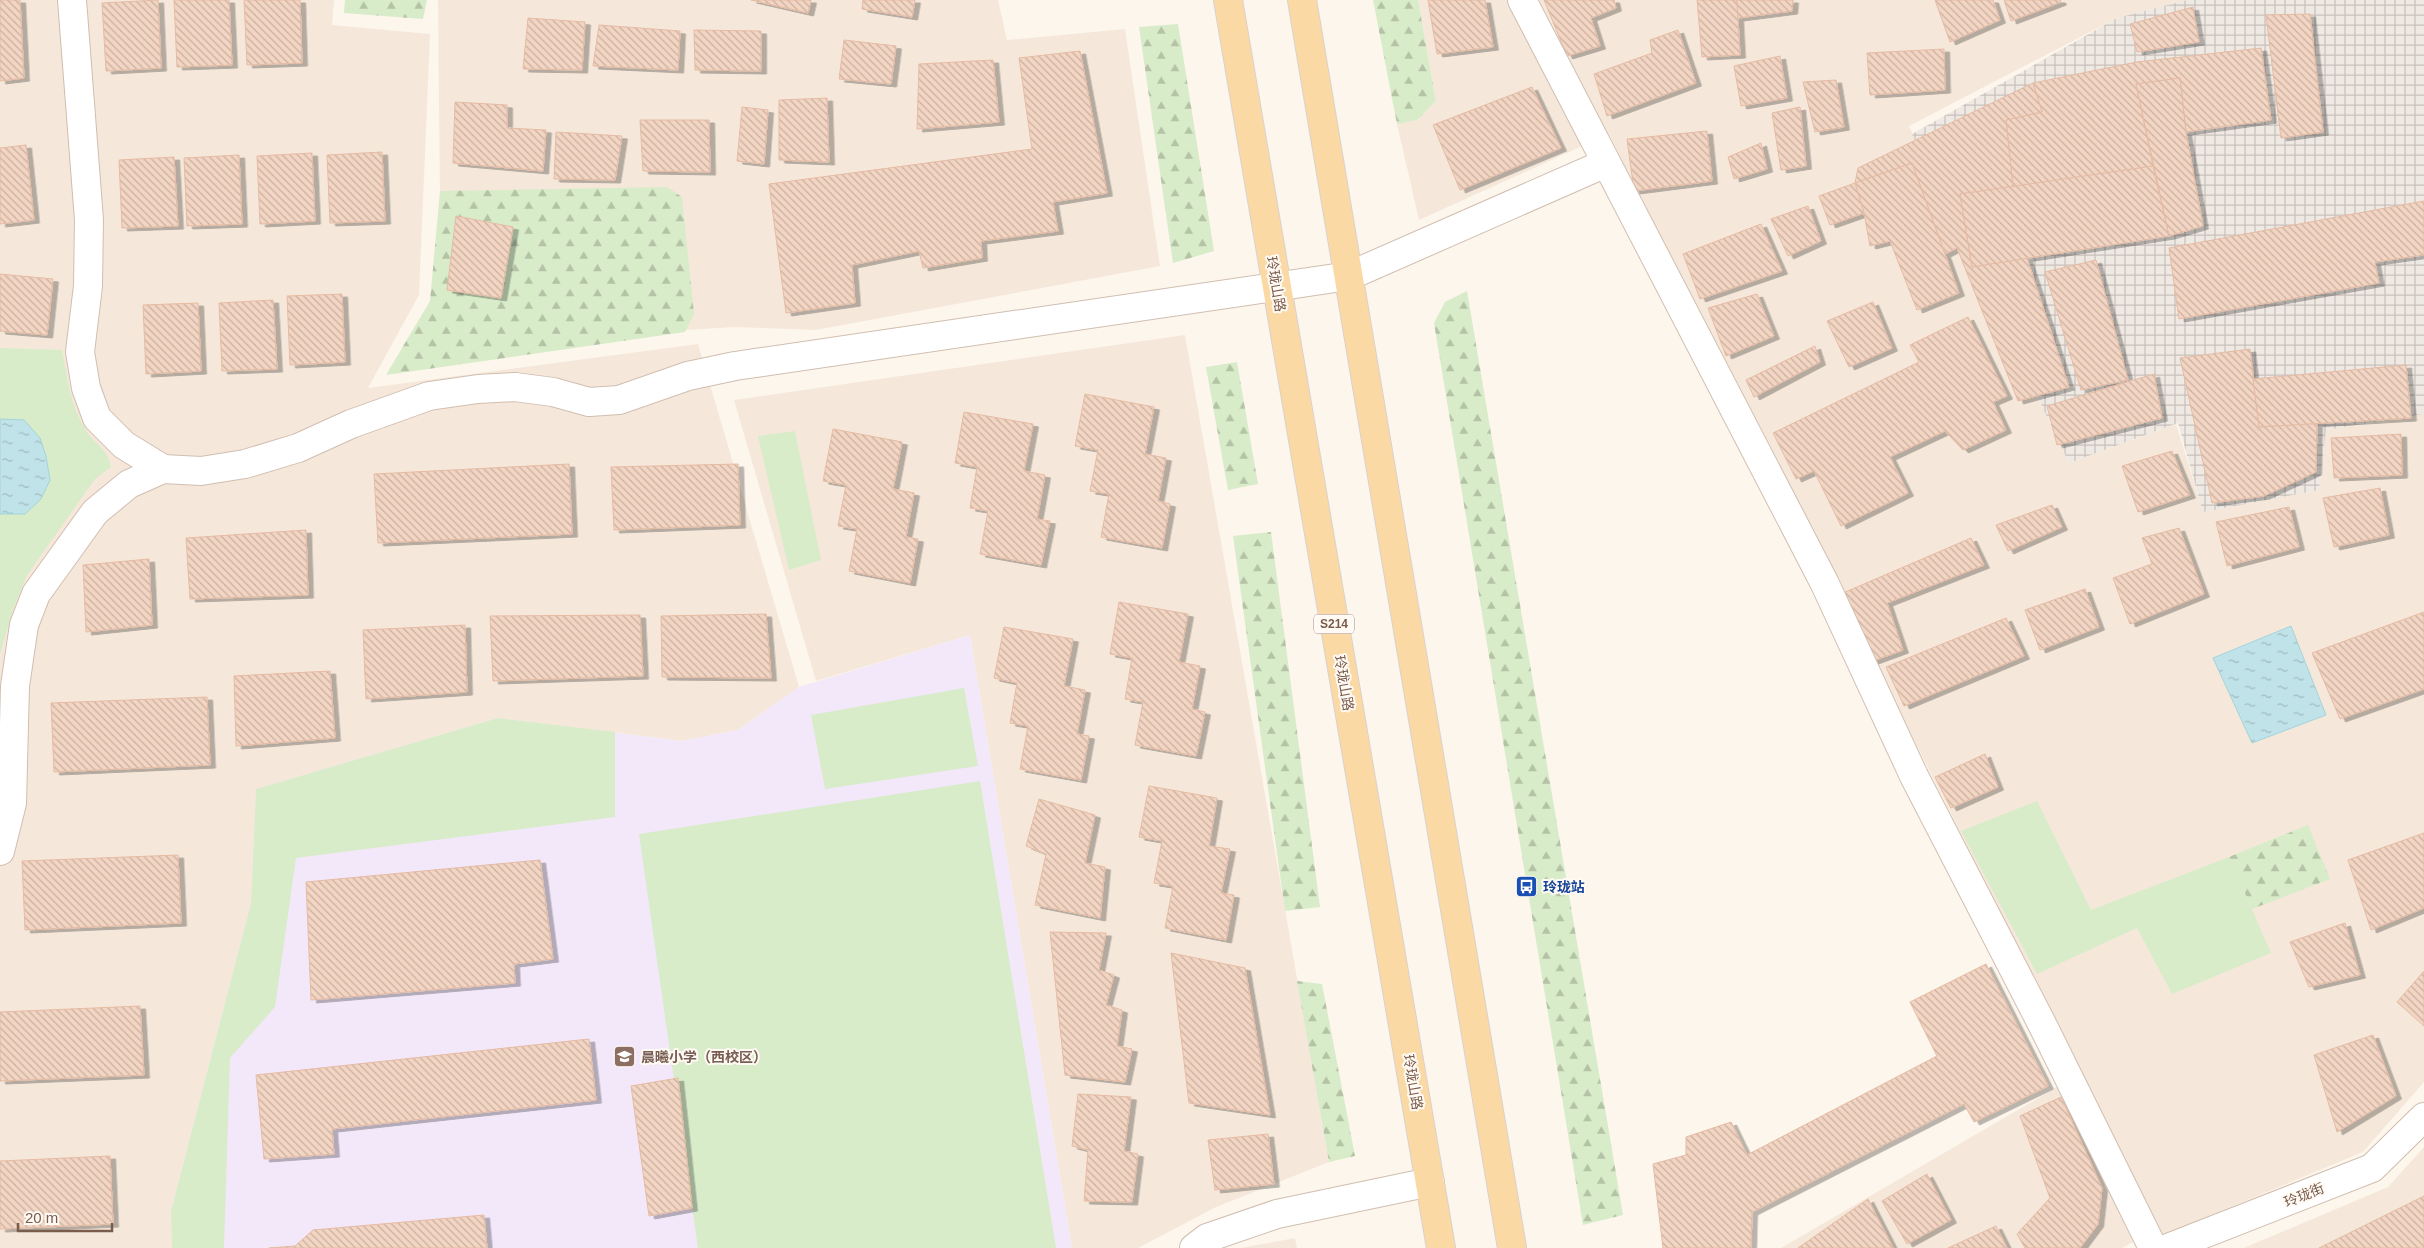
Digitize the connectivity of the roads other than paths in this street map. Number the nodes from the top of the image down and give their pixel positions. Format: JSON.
{"nodes":[{"id":1,"x":72,"y":0,"type":"edge"},
{"id":2,"x":1228,"y":0,"type":"edge"},
{"id":3,"x":1302,"y":0,"type":"edge"},
{"id":4,"x":1522,"y":0,"type":"edge"},
{"id":5,"x":1606,"y":163,"type":"junction"},
{"id":6,"x":1349,"y":276,"type":"junction"},
{"id":7,"x":1276,"y":285,"type":"junction"},
{"id":8,"x":163,"y":469,"type":"junction"},
{"id":9,"x":0,"y":852,"type":"edge"},
{"id":10,"x":2424,"y":1118,"type":"edge"},
{"id":11,"x":1430,"y":1182,"type":"junction"},
{"id":12,"x":1194,"y":1248,"type":"edge"},
{"id":13,"x":1441,"y":1248,"type":"edge"},
{"id":14,"x":1512,"y":1248,"type":"edge"},
{"id":15,"x":2153,"y":1248,"type":"edge"},
{"id":16,"x":2168,"y":1248,"type":"edge"}],
"edges":[{"from":1,"to":8,"type":"street"},
{"from":2,"to":7,"type":"main road","name":"玲珑山路","number":"S214"},
{"from":3,"to":6,"type":"main road"},
{"from":4,"to":5,"type":"street"},
{"from":5,"to":6,"type":"street"},
{"from":5,"to":15,"type":"street"},
{"from":6,"to":7,"type":"street"},
{"from":6,"to":14,"type":"main road"},
{"from":7,"to":8,"type":"street"},
{"from":7,"to":11,"type":"main road","name":"玲珑山路","number":"S214"},
{"from":8,"to":9,"type":"street"},
{"from":10,"to":16,"type":"street","name":"玲珑街"},
{"from":11,"to":12,"type":"street"},
{"from":11,"to":13,"type":"main road","name":"玲珑山路","number":"S214"}]}
